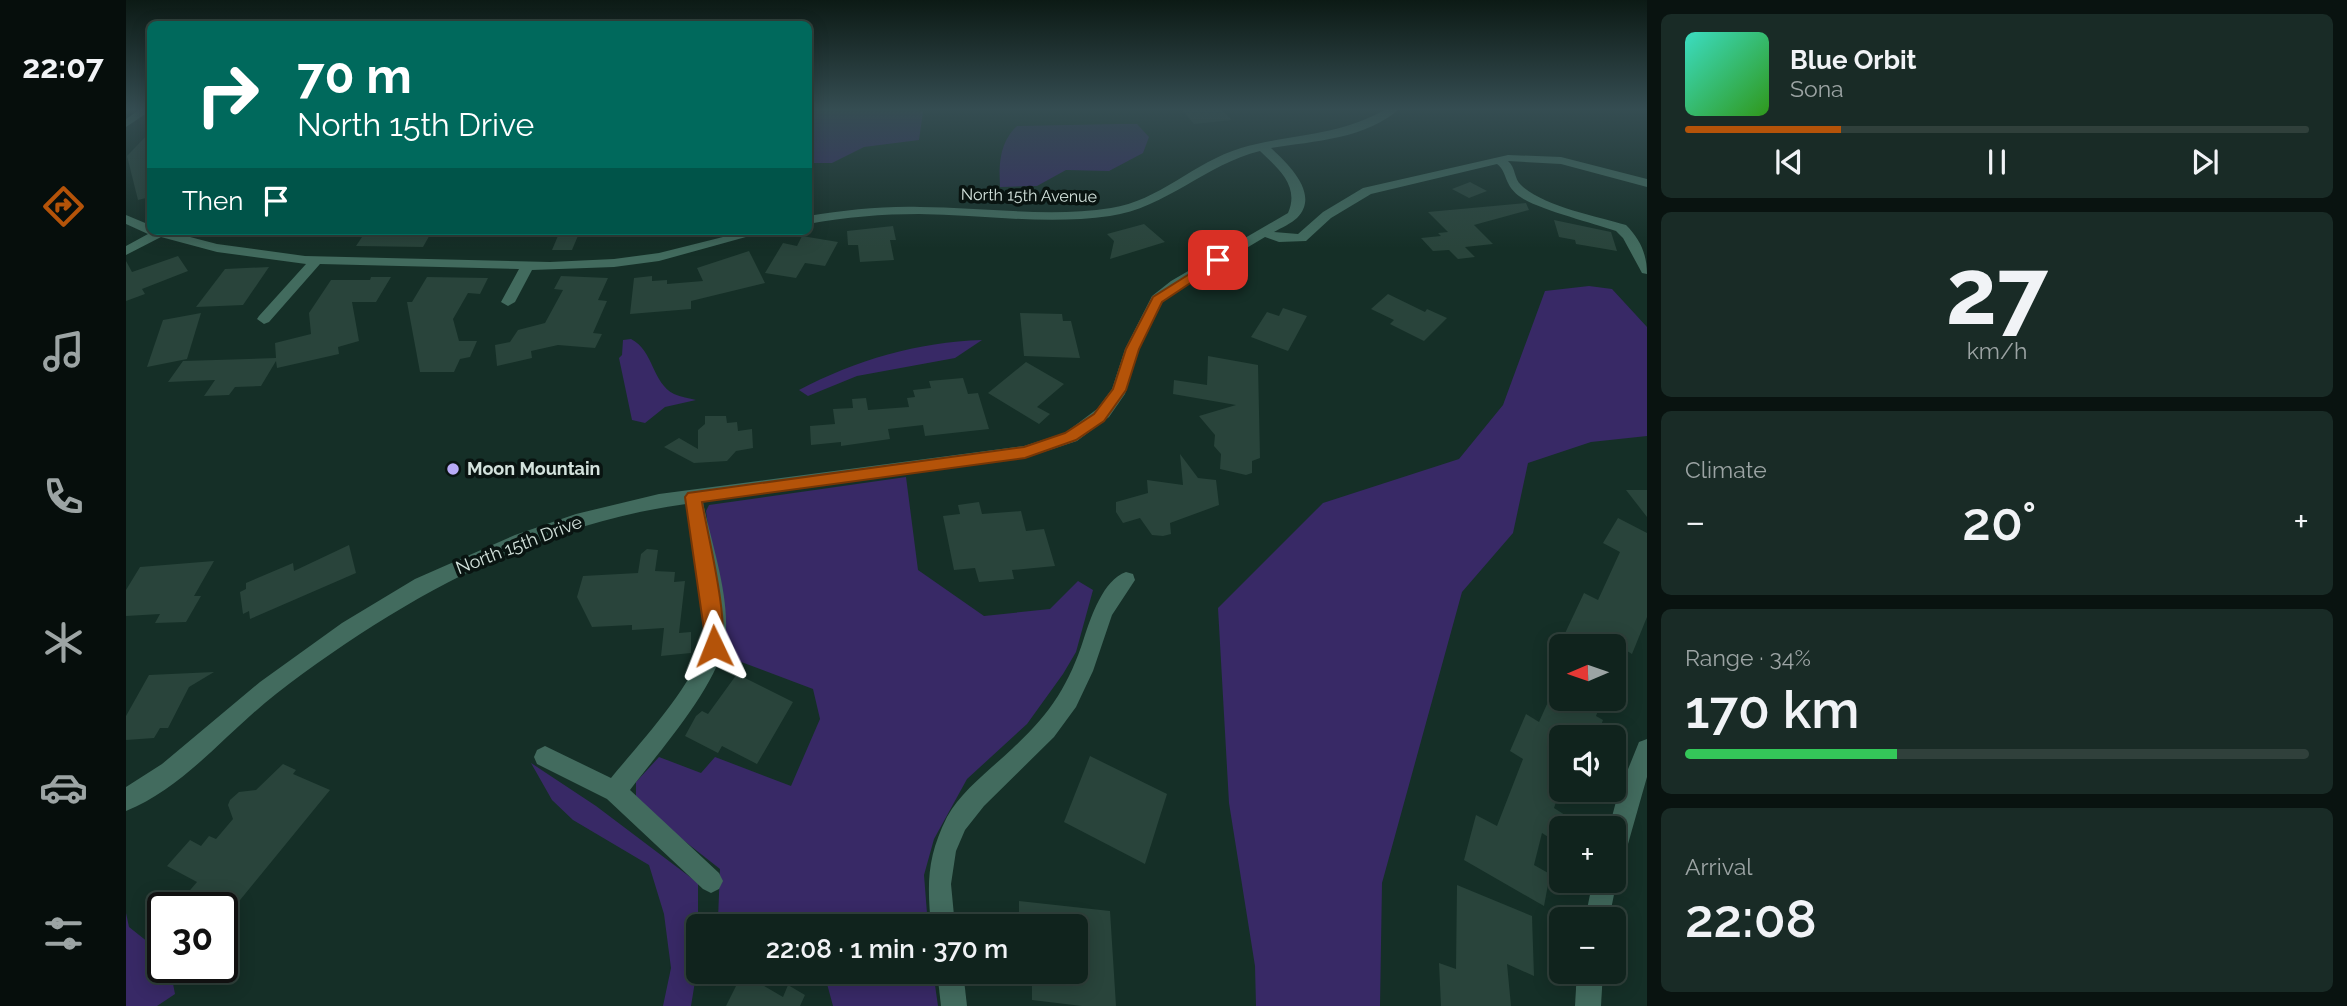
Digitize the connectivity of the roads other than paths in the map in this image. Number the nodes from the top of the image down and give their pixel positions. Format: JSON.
{"nodes":[{"id":1,"x":1237,"y":155,"type":"edge"},
{"id":2,"x":1270,"y":155,"type":"edge"},
{"id":3,"x":1499,"y":160,"type":"junction"},
{"id":4,"x":1647,"y":183,"type":"edge"},
{"id":5,"x":126,"y":219,"type":"edge"},
{"id":6,"x":812,"y":220,"type":"edge"},
{"id":7,"x":147,"y":229,"type":"edge"},
{"id":8,"x":1265,"y":233,"type":"junction"},
{"id":9,"x":150,"y":235,"type":"edge"},
{"id":10,"x":167,"y":235,"type":"edge"},
{"id":11,"x":746,"y":235,"type":"edge"},
{"id":12,"x":126,"y":251,"type":"edge"},
{"id":13,"x":316,"y":261,"type":"junction"},
{"id":14,"x":527,"y":265,"type":"junction"},
{"id":15,"x":1647,"y":270,"type":"edge"},
{"id":16,"x":508,"y":302,"type":"dead end"},
{"id":17,"x":264,"y":319,"type":"dead end"},
{"id":18,"x":693,"y":497,"type":"junction"},
{"id":19,"x":1126,"y":580,"type":"dead end"},
{"id":20,"x":1647,"y":749,"type":"edge"},
{"id":21,"x":545,"y":757,"type":"dead end"},
{"id":22,"x":615,"y":791,"type":"junction"},
{"id":23,"x":126,"y":800,"type":"edge"},
{"id":24,"x":1623,"y":816,"type":"edge"},
{"id":25,"x":711,"y":881,"type":"dead end"},
{"id":26,"x":942,"y":914,"type":"edge"},
{"id":27,"x":951,"y":984,"type":"edge"},
{"id":28,"x":1589,"y":984,"type":"edge"},
{"id":29,"x":954,"y":1006,"type":"edge"},
{"id":30,"x":1588,"y":1006,"type":"edge"}],
"edges":[{"from":1,"to":6,"type":"street","name":"North 15th Avenue"},
{"from":2,"to":8,"type":"street","name":"North 15th Drive"},
{"from":3,"to":4,"type":"street"},
{"from":3,"to":8,"type":"street"},
{"from":3,"to":15,"type":"street"},
{"from":5,"to":7,"type":"street"},
{"from":8,"to":18,"type":"street","name":"North 15th Drive"},
{"from":9,"to":12,"type":"street"},
{"from":10,"to":13,"type":"street"},
{"from":11,"to":14,"type":"street"},
{"from":13,"to":14,"type":"street"},
{"from":13,"to":17,"type":"street"},
{"from":14,"to":16,"type":"street"},
{"from":18,"to":22,"type":"street"},
{"from":18,"to":23,"type":"street","name":"North 15th Drive"},
{"from":19,"to":26,"type":"street"},
{"from":20,"to":24,"type":"street"},
{"from":21,"to":22,"type":"street"},
{"from":22,"to":25,"type":"street"},
{"from":27,"to":29,"type":"street"},
{"from":28,"to":30,"type":"street"}]}
